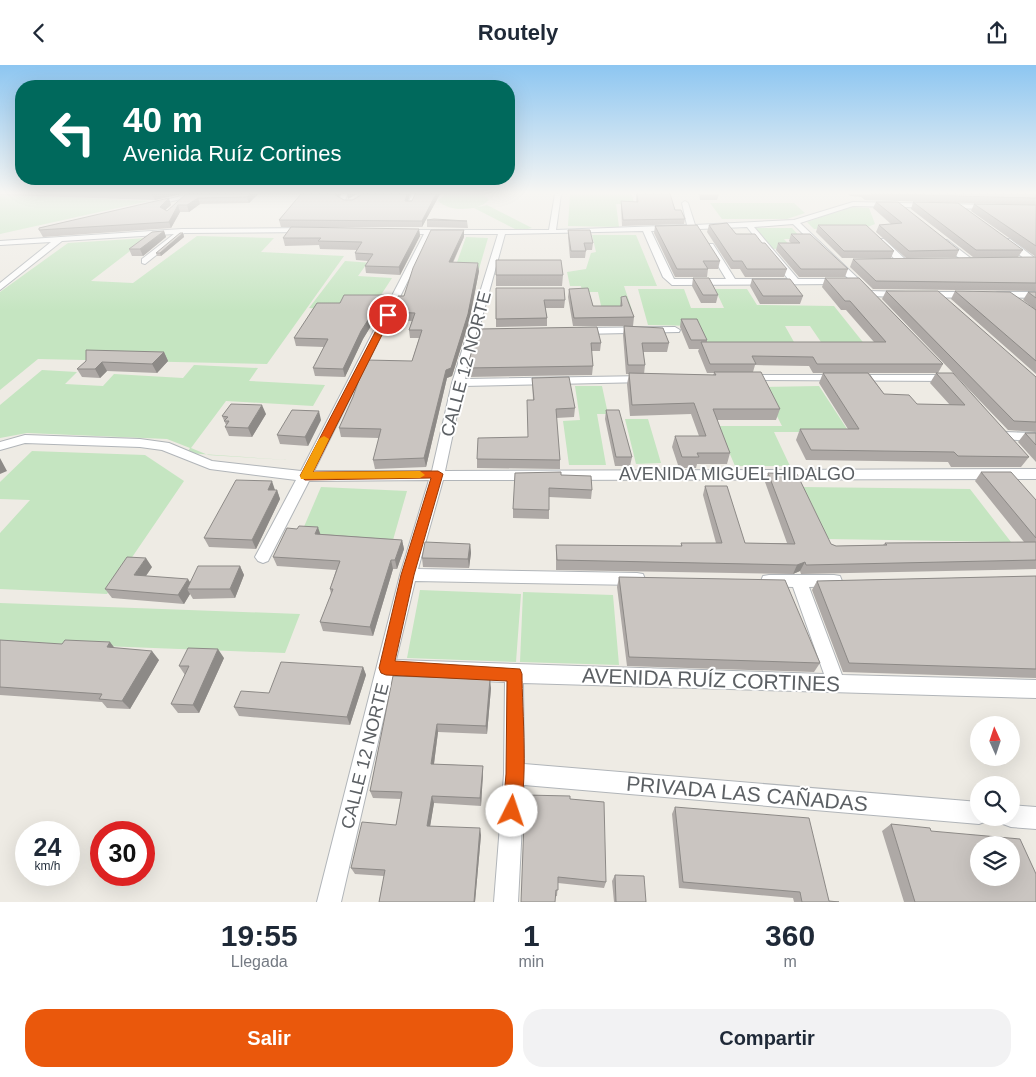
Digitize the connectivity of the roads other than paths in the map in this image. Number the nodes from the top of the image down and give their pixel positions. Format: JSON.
{"nodes":[{"id":1,"x":31,"y":233,"type":"edge"},
{"id":2,"x":151,"y":233,"type":"edge"},
{"id":3,"x":179,"y":233,"type":"edge"},
{"id":4,"x":428,"y":233,"type":"edge"},
{"id":5,"x":502,"y":233,"type":"edge"},
{"id":6,"x":648,"y":233,"type":"edge"},
{"id":7,"x":698,"y":233,"type":"edge"},
{"id":8,"x":756,"y":233,"type":"edge"},
{"id":9,"x":808,"y":233,"type":"edge"},
{"id":10,"x":934,"y":234,"type":"edge"},
{"id":11,"x":997,"y":234,"type":"edge"},
{"id":12,"x":876,"y":237,"type":"edge"},
{"id":13,"x":60,"y":239,"type":"junction"},
{"id":14,"x":0,"y":242,"type":"edge"},
{"id":15,"x":1034,"y":260,"type":"edge"},
{"id":16,"x":145,"y":261,"type":"dead end"},
{"id":17,"x":980,"y":262,"type":"edge"},
{"id":18,"x":1009,"y":262,"type":"edge"},
{"id":19,"x":886,"y":263,"type":"edge"},
{"id":20,"x":951,"y":263,"type":"edge"},
{"id":21,"x":970,"y":263,"type":"junction"},
{"id":22,"x":857,"y":282,"type":"junction"},
{"id":23,"x":733,"y":283,"type":"junction"},
{"id":24,"x":796,"y":283,"type":"junction"},
{"id":25,"x":0,"y":287,"type":"edge"},
{"id":26,"x":869,"y":294,"type":"junction"},
{"id":27,"x":938,"y":295,"type":"junction"},
{"id":28,"x":1008,"y":295,"type":"junction"},
{"id":29,"x":1036,"y":295,"type":"edge"},
{"id":30,"x":1022,"y":306,"type":"edge"},
{"id":31,"x":952,"y":307,"type":"edge"},
{"id":32,"x":882,"y":308,"type":"edge"},
{"id":33,"x":675,"y":330,"type":"dead end"},
{"id":34,"x":569,"y":331,"type":"edge"},
{"id":35,"x":936,"y":364,"type":"edge"},
{"id":36,"x":734,"y":378,"type":"edge"},
{"id":37,"x":655,"y":379,"type":"edge"},
{"id":38,"x":952,"y":382,"type":"joint"},
{"id":39,"x":458,"y":383,"type":"junction"},
{"id":40,"x":1036,"y":437,"type":"edge"},
{"id":41,"x":0,"y":446,"type":"edge"},
{"id":42,"x":1016,"y":451,"type":"edge"},
{"id":43,"x":1034,"y":471,"type":"edge"},
{"id":44,"x":438,"y":474,"type":"junction"},
{"id":45,"x":305,"y":476,"type":"junction"},
{"id":46,"x":263,"y":557,"type":"dead end"},
{"id":47,"x":408,"y":575,"type":"junction"},
{"id":48,"x":652,"y":579,"type":"edge"},
{"id":49,"x":750,"y":581,"type":"edge"},
{"id":50,"x":848,"y":581,"type":"edge"},
{"id":51,"x":799,"y":582,"type":"junction"},
{"id":52,"x":386,"y":668,"type":"junction"},
{"id":53,"x":514,"y":674,"type":"junction"},
{"id":54,"x":836,"y":683,"type":"junction"},
{"id":55,"x":1036,"y":689,"type":"edge"},
{"id":56,"x":514,"y":774,"type":"junction"},
{"id":57,"x":970,"y":812,"type":"edge"},
{"id":58,"x":1020,"y":817,"type":"edge"},
{"id":59,"x":1036,"y":818,"type":"edge"},
{"id":60,"x":329,"y":902,"type":"edge"},
{"id":61,"x":506,"y":902,"type":"edge"}],
"edges":[{"from":1,"to":14,"type":"street"},
{"from":2,"to":13,"type":"street"},
{"from":3,"to":16,"type":"street"},
{"from":4,"to":45,"type":"street"},
{"from":5,"to":39,"type":"street","name":"CALLE 12 NORTE"},
{"from":6,"to":23,"type":"street"},
{"from":7,"to":23,"type":"street"},
{"from":8,"to":24,"type":"street"},
{"from":9,"to":22,"type":"street"},
{"from":10,"to":21,"type":"street"},
{"from":11,"to":15,"type":"street"},
{"from":12,"to":19,"type":"street"},
{"from":13,"to":14,"type":"street"},
{"from":13,"to":25,"type":"street"},
{"from":15,"to":18,"type":"street"},
{"from":17,"to":21,"type":"street"},
{"from":20,"to":21,"type":"street"},
{"from":22,"to":24,"type":"street"},
{"from":22,"to":26,"type":"street"},
{"from":23,"to":24,"type":"street"},
{"from":26,"to":27,"type":"street"},
{"from":26,"to":32,"type":"street"},
{"from":27,"to":28,"type":"street"},
{"from":27,"to":31,"type":"street"},
{"from":28,"to":29,"type":"street"},
{"from":28,"to":30,"type":"street"},
{"from":33,"to":34,"type":"street"},
{"from":35,"to":38,"type":"street"},
{"from":36,"to":38,"type":"street"},
{"from":37,"to":39,"type":"street"},
{"from":39,"to":44,"type":"street","name":"CALLE 12 NORTE"},
{"from":40,"to":42,"type":"street"},
{"from":41,"to":45,"type":"street","name":"AVENIDA MIGUEL HIDALGO"},
{"from":43,"to":44,"type":"street","name":"AVENIDA MIGUEL HIDALGO"},
{"from":44,"to":45,"type":"street","name":"AVENIDA MIGUEL HIDALGO"},
{"from":44,"to":47,"type":"street","name":"CALLE 12 NORTE"},
{"from":45,"to":46,"type":"street"},
{"from":47,"to":48,"type":"street"},
{"from":47,"to":52,"type":"street","name":"CALLE 12 NORTE"},
{"from":49,"to":51,"type":"street"},
{"from":50,"to":51,"type":"street"},
{"from":51,"to":54,"type":"street"},
{"from":52,"to":53,"type":"street","name":"AVENIDA RUÍZ CORTINES"},
{"from":52,"to":60,"type":"street","name":"CALLE 12 NORTE"},
{"from":53,"to":54,"type":"street","name":"AVENIDA RUÍZ CORTINES"},
{"from":53,"to":56,"type":"street"},
{"from":54,"to":55,"type":"street","name":"AVENIDA RUÍZ CORTINES"},
{"from":56,"to":57,"type":"street","name":"PRIVADA LAS CAÑADAS"},
{"from":56,"to":61,"type":"street"},
{"from":58,"to":59,"type":"street"}]}
